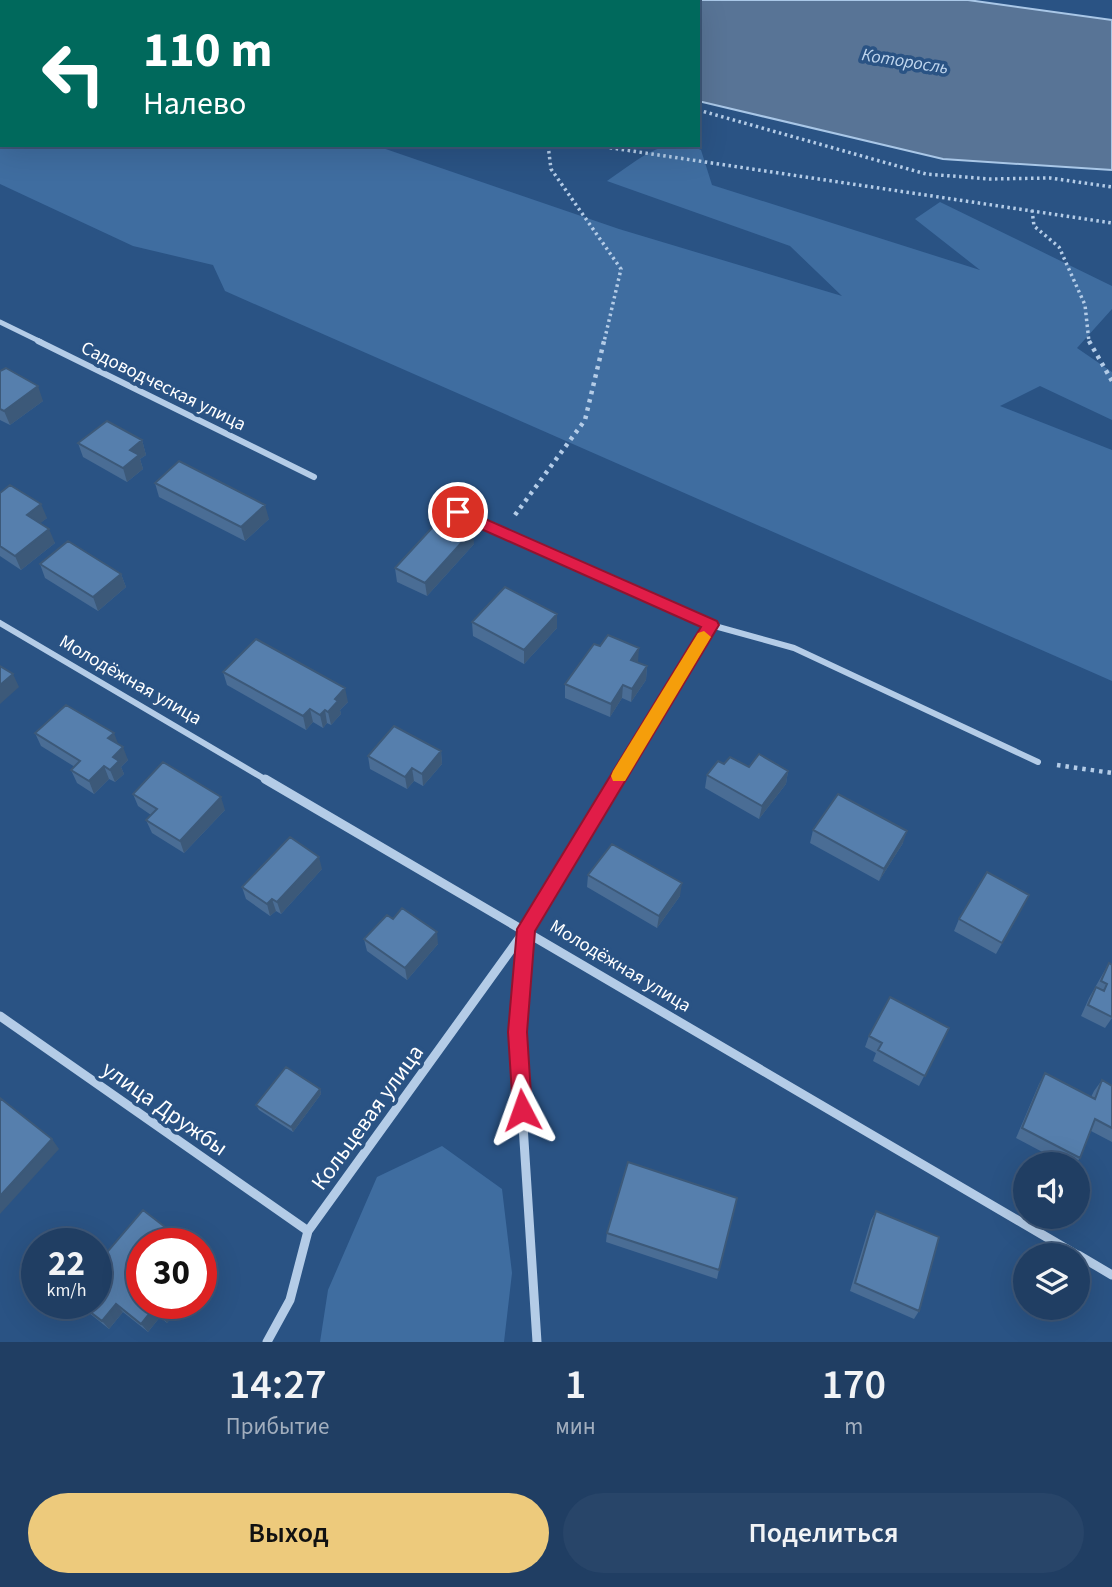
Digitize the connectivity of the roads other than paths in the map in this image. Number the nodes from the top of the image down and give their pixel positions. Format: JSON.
{"nodes":[{"id":1,"x":0,"y":322,"type":"edge"},
{"id":2,"x":314,"y":477,"type":"dead end"},
{"id":3,"x":458,"y":512,"type":"dead end"},
{"id":4,"x":0,"y":623,"type":"edge"},
{"id":5,"x":711,"y":625,"type":"junction"},
{"id":6,"x":1038,"y":762,"type":"road end"},
{"id":7,"x":526,"y":929,"type":"junction"},
{"id":8,"x":0,"y":1016,"type":"edge"},
{"id":9,"x":308,"y":1231,"type":"junction"},
{"id":10,"x":1058,"y":1243,"type":"edge"},
{"id":11,"x":1090,"y":1262,"type":"edge"},
{"id":12,"x":1112,"y":1275,"type":"edge"},
{"id":13,"x":267,"y":1342,"type":"edge"},
{"id":14,"x":537,"y":1342,"type":"edge"}],
"edges":[{"from":1,"to":2,"type":"street","name":"Садоводческая улица"},
{"from":3,"to":5,"type":"street"},
{"from":4,"to":7,"type":"street","name":"Молодёжная улица"},
{"from":5,"to":6,"type":"street"},
{"from":5,"to":7,"type":"street","name":"Кольцевая улица"},
{"from":7,"to":9,"type":"street","name":"Кольцевая улица"},
{"from":7,"to":10,"type":"street","name":"Молодёжная улица"},
{"from":7,"to":14,"type":"street"},
{"from":8,"to":9,"type":"street","name":"улица Дружбы"},
{"from":9,"to":13,"type":"street","name":"Кольцевая улица"},
{"from":11,"to":12,"type":"street","name":"Молодёжная улица"}]}
